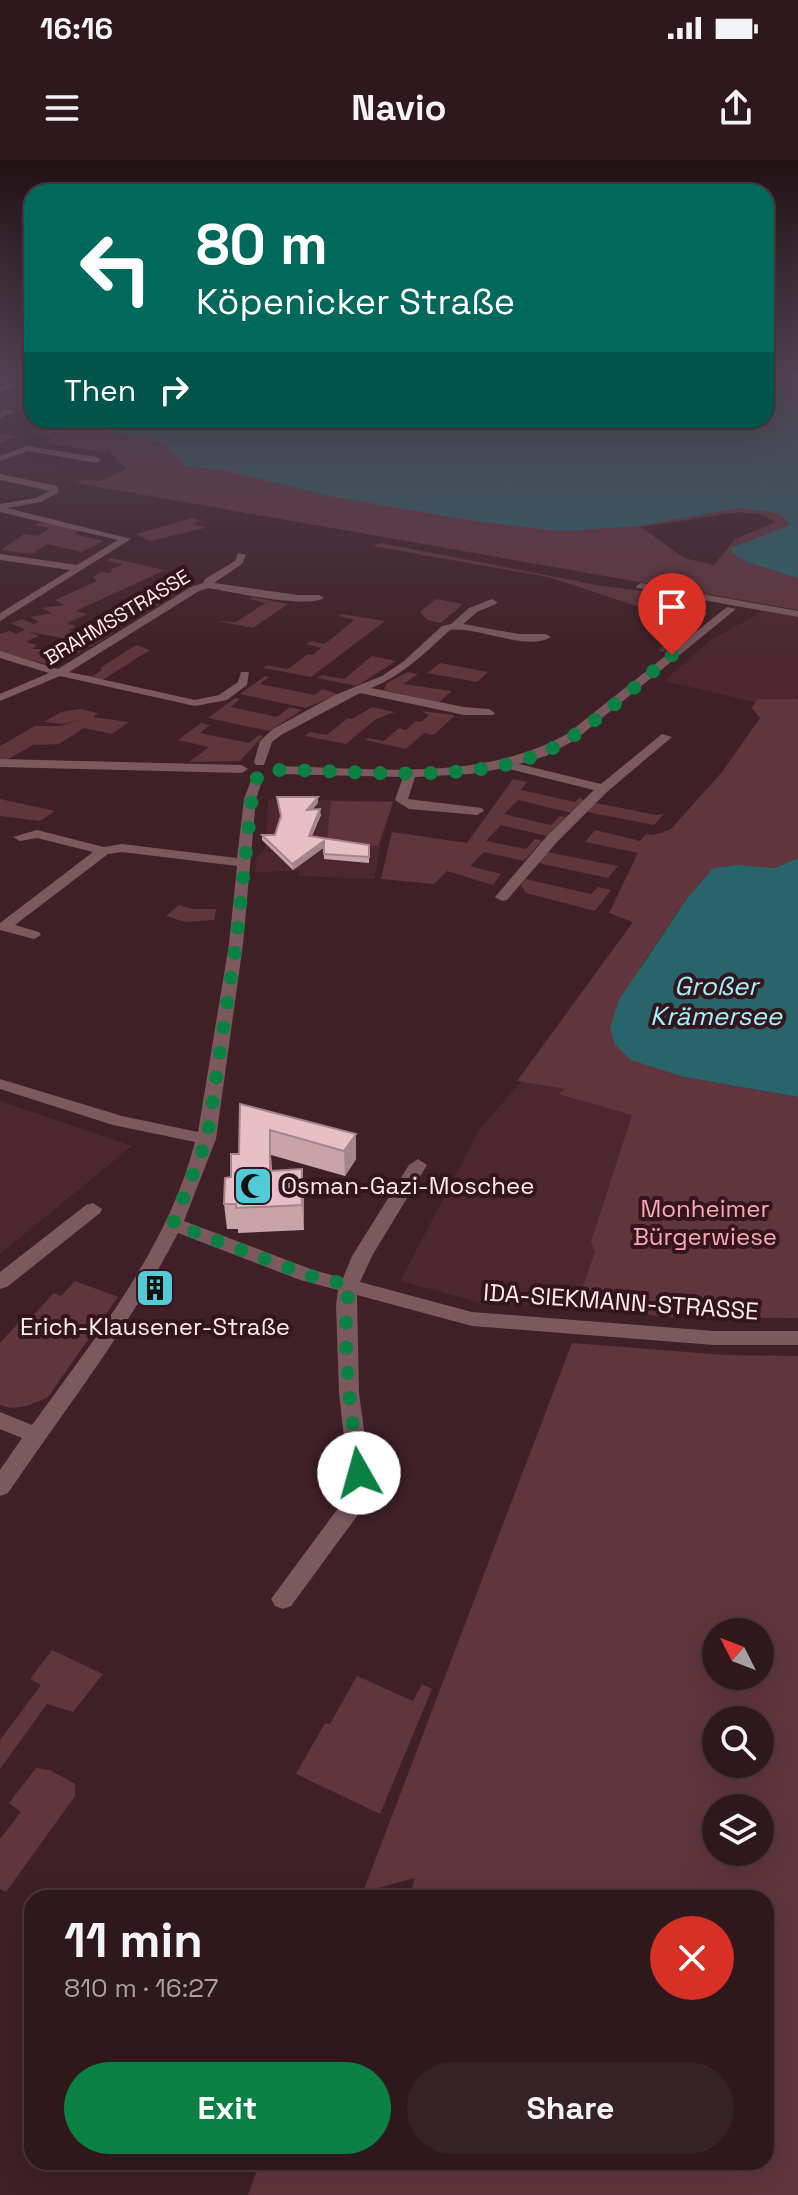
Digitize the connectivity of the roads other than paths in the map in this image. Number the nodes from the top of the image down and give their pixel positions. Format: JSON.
{"nodes":[{"id":1,"x":0,"y":477,"type":"edge"},
{"id":2,"x":0,"y":508,"type":"edge"},
{"id":3,"x":241,"y":555,"type":"dead end"},
{"id":4,"x":0,"y":557,"type":"edge"},
{"id":5,"x":77,"y":568,"type":"junction"},
{"id":6,"x":208,"y":585,"type":"junction"},
{"id":7,"x":641,"y":586,"type":"dead end"},
{"id":8,"x":319,"y":598,"type":"dead end"},
{"id":9,"x":492,"y":602,"type":"dead end"},
{"id":10,"x":731,"y":609,"type":"dead end"},
{"id":11,"x":798,"y":614,"type":"edge"},
{"id":12,"x":0,"y":618,"type":"edge"},
{"id":13,"x":455,"y":626,"type":"junction"},
{"id":14,"x":546,"y":637,"type":"dead end"},
{"id":15,"x":0,"y":654,"type":"edge"},
{"id":16,"x":59,"y":673,"type":"junction"},
{"id":17,"x":245,"y":674,"type":"dead end"},
{"id":18,"x":363,"y":690,"type":"junction"},
{"id":19,"x":0,"y":698,"type":"edge"},
{"id":20,"x":489,"y":713,"type":"dead end"},
{"id":21,"x":666,"y":737,"type":"dead end"},
{"id":22,"x":0,"y":763,"type":"edge"},
{"id":23,"x":508,"y":765,"type":"junction"},
{"id":24,"x":258,"y":770,"type":"junction"},
{"id":25,"x":411,"y":771,"type":"junction"},
{"id":26,"x":603,"y":788,"type":"junction"},
{"id":27,"x":477,"y":811,"type":"dead end"},
{"id":28,"x":20,"y":837,"type":"dead end"},
{"id":29,"x":104,"y":851,"type":"junction"},
{"id":30,"x":243,"y":863,"type":"junction"},
{"id":31,"x":502,"y":897,"type":"dead end"},
{"id":32,"x":34,"y":935,"type":"dead end"},
{"id":33,"x":0,"y":1084,"type":"edge"},
{"id":34,"x":207,"y":1139,"type":"junction"},
{"id":35,"x":418,"y":1165,"type":"dead end"},
{"id":36,"x":93,"y":1209,"type":"dead end"},
{"id":37,"x":173,"y":1224,"type":"junction"},
{"id":38,"x":0,"y":1282,"type":"edge"},
{"id":39,"x":349,"y":1285,"type":"junction"},
{"id":40,"x":798,"y":1338,"type":"edge"},
{"id":41,"x":0,"y":1420,"type":"edge"},
{"id":42,"x":35,"y":1435,"type":"junction"},
{"id":43,"x":0,"y":1487,"type":"edge"},
{"id":44,"x":283,"y":1599,"type":"dead end"}],
"edges":[{"from":1,"to":2,"type":"street"},
{"from":2,"to":5,"type":"street"},
{"from":3,"to":6,"type":"street","name":"BRAHMSSTRASSE"},
{"from":4,"to":5,"type":"street"},
{"from":5,"to":12,"type":"street"},
{"from":6,"to":8,"type":"street"},
{"from":6,"to":16,"type":"street","name":"BRAHMSSTRASSE"},
{"from":7,"to":11,"type":"street"},
{"from":9,"to":13,"type":"street"},
{"from":10,"to":23,"type":"street"},
{"from":13,"to":14,"type":"street"},
{"from":13,"to":18,"type":"street"},
{"from":15,"to":16,"type":"street"},
{"from":16,"to":17,"type":"street"},
{"from":16,"to":19,"type":"street","name":"BRAHMSSTRASSE"},
{"from":18,"to":20,"type":"street"},
{"from":18,"to":24,"type":"street"},
{"from":21,"to":26,"type":"street"},
{"from":22,"to":24,"type":"street"},
{"from":23,"to":25,"type":"street"},
{"from":23,"to":26,"type":"street"},
{"from":24,"to":25,"type":"street"},
{"from":24,"to":30,"type":"street"},
{"from":25,"to":27,"type":"street"},
{"from":26,"to":31,"type":"street"},
{"from":28,"to":29,"type":"street"},
{"from":29,"to":30,"type":"street"},
{"from":29,"to":32,"type":"street"},
{"from":30,"to":34,"type":"street"},
{"from":33,"to":34,"type":"street"},
{"from":34,"to":37,"type":"street"},
{"from":35,"to":39,"type":"street"},
{"from":36,"to":38,"type":"street"},
{"from":37,"to":39,"type":"street","name":"IDA-SIEKMANN-STRASSE"},
{"from":37,"to":42,"type":"street"},
{"from":39,"to":40,"type":"street","name":"IDA-SIEKMANN-STRASSE"},
{"from":39,"to":44,"type":"street"},
{"from":41,"to":42,"type":"street"},
{"from":42,"to":43,"type":"street"}]}
